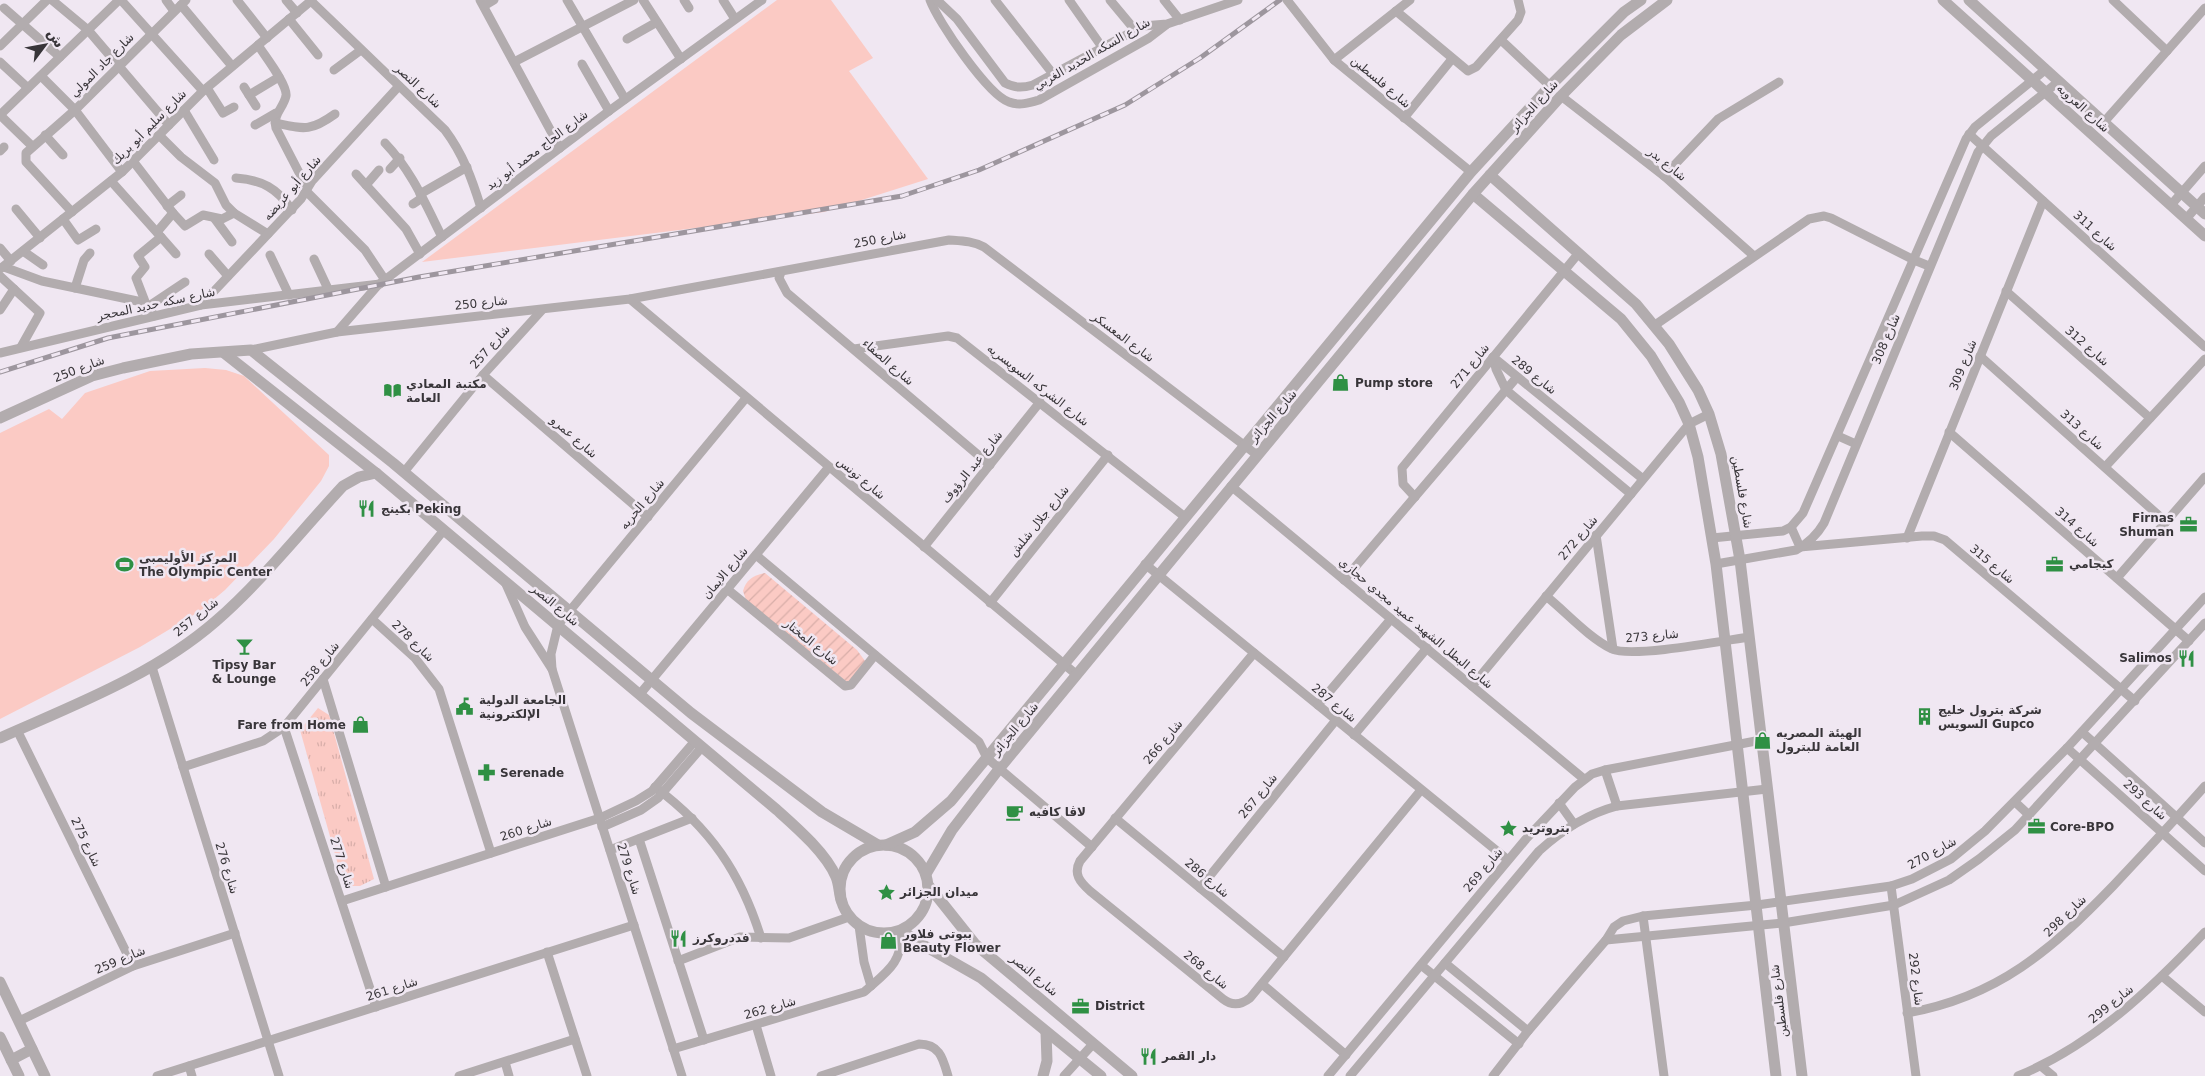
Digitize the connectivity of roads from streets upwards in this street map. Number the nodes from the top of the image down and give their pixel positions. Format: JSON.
{"nodes":[{"id":1,"x":47,"y":0,"type":"edge"},
{"id":2,"x":52,"y":0,"type":"edge"},
{"id":3,"x":120,"y":0,"type":"edge"},
{"id":4,"x":166,"y":0,"type":"edge"},
{"id":5,"x":236,"y":0,"type":"edge"},
{"id":6,"x":286,"y":0,"type":"edge"},
{"id":7,"x":494,"y":0,"type":"edge"},
{"id":8,"x":567,"y":0,"type":"edge"},
{"id":9,"x":634,"y":0,"type":"edge"},
{"id":10,"x":643,"y":0,"type":"edge"},
{"id":11,"x":724,"y":0,"type":"edge"},
{"id":12,"x":762,"y":0,"type":"edge"},
{"id":13,"x":930,"y":0,"type":"edge"},
{"id":14,"x":937,"y":0,"type":"edge"},
{"id":15,"x":996,"y":0,"type":"edge"},
{"id":16,"x":1069,"y":0,"type":"edge"},
{"id":17,"x":1110,"y":0,"type":"edge"},
{"id":18,"x":1164,"y":0,"type":"edge"},
{"id":19,"x":1238,"y":0,"type":"edge"},
{"id":20,"x":1298,"y":0,"type":"edge"},
{"id":21,"x":1410,"y":0,"type":"edge"},
{"id":22,"x":1518,"y":0,"type":"edge"},
{"id":23,"x":1641,"y":0,"type":"edge"},
{"id":24,"x":1667,"y":0,"type":"edge"},
{"id":25,"x":1943,"y":0,"type":"edge"},
{"id":26,"x":1969,"y":0,"type":"edge"},
{"id":27,"x":2113,"y":0,"type":"edge"},
{"id":28,"x":312,"y":1,"type":"edge"},
{"id":29,"x":482,"y":3,"type":"edge"},
{"id":30,"x":1289,"y":3,"type":"edge"},
{"id":31,"x":181,"y":5,"type":"edge"},
{"id":32,"x":4,"y":8,"type":"dead end"},
{"id":33,"x":2205,"y":8,"type":"edge"},
{"id":34,"x":1396,"y":11,"type":"junction"},
{"id":35,"x":296,"y":13,"type":"junction"},
{"id":36,"x":735,"y":19,"type":"junction"},
{"id":37,"x":289,"y":20,"type":"junction"},
{"id":38,"x":1180,"y":20,"type":"junction"},
{"id":39,"x":657,"y":22,"type":"junction"},
{"id":40,"x":1167,"y":24,"type":"junction"},
{"id":41,"x":23,"y":25,"type":"junction"},
{"id":42,"x":583,"y":27,"type":"junction"},
{"id":43,"x":88,"y":30,"type":"junction"},
{"id":44,"x":1136,"y":30,"type":"junction"},
{"id":45,"x":151,"y":34,"type":"junction"},
{"id":46,"x":267,"y":38,"type":"junction"},
{"id":47,"x":627,"y":39,"type":"dead end"},
{"id":48,"x":1501,"y":40,"type":"junction"},
{"id":49,"x":258,"y":45,"type":"junction"},
{"id":50,"x":0,"y":46,"type":"edge"},
{"id":51,"x":1102,"y":47,"type":"junction"},
{"id":52,"x":361,"y":50,"type":"junction"},
{"id":53,"x":2167,"y":50,"type":"junction"},
{"id":54,"x":318,"y":55,"type":"dead end"},
{"id":55,"x":60,"y":57,"type":"junction"},
{"id":56,"x":681,"y":59,"type":"junction"},
{"id":57,"x":1452,"y":59,"type":"junction"},
{"id":58,"x":1334,"y":60,"type":"junction"},
{"id":59,"x":0,"y":62,"type":"edge"},
{"id":60,"x":514,"y":62,"type":"junction"},
{"id":61,"x":582,"y":64,"type":"dead end"},
{"id":62,"x":119,"y":66,"type":"junction"},
{"id":63,"x":232,"y":66,"type":"junction"},
{"id":64,"x":334,"y":70,"type":"dead end"},
{"id":65,"x":2045,"y":70,"type":"junction"},
{"id":66,"x":1053,"y":74,"type":"junction"},
{"id":67,"x":41,"y":76,"type":"junction"},
{"id":68,"x":279,"y":77,"type":"junction"},
{"id":69,"x":2032,"y":81,"type":"junction"},
{"id":70,"x":1779,"y":82,"type":"dead end"},
{"id":71,"x":2058,"y":82,"type":"junction"},
{"id":72,"x":399,"y":86,"type":"junction"},
{"id":73,"x":1550,"y":86,"type":"junction"},
{"id":74,"x":28,"y":88,"type":"junction"},
{"id":75,"x":205,"y":89,"type":"junction"},
{"id":76,"x":2046,"y":93,"type":"junction"},
{"id":77,"x":1561,"y":96,"type":"junction"},
{"id":78,"x":625,"y":99,"type":"junction"},
{"id":79,"x":256,"y":106,"type":"dead end"},
{"id":80,"x":234,"y":107,"type":"dead end"},
{"id":81,"x":75,"y":110,"type":"junction"},
{"id":82,"x":184,"y":110,"type":"junction"},
{"id":83,"x":609,"y":111,"type":"junction"},
{"id":84,"x":276,"y":112,"type":"junction"},
{"id":85,"x":335,"y":114,"type":"dead end"},
{"id":86,"x":0,"y":115,"type":"edge"},
{"id":87,"x":1404,"y":118,"type":"junction"},
{"id":88,"x":2104,"y":122,"type":"junction"},
{"id":89,"x":275,"y":123,"type":"junction"},
{"id":90,"x":169,"y":124,"type":"junction"},
{"id":91,"x":255,"y":125,"type":"dead end"},
{"id":92,"x":1969,"y":134,"type":"junction"},
{"id":93,"x":45,"y":135,"type":"junction"},
{"id":94,"x":159,"y":135,"type":"junction"},
{"id":95,"x":385,"y":143,"type":"dead end"},
{"id":96,"x":32,"y":146,"type":"junction"},
{"id":97,"x":1982,"y":146,"type":"junction"},
{"id":98,"x":560,"y":148,"type":"junction"},
{"id":99,"x":63,"y":155,"type":"dead end"},
{"id":100,"x":400,"y":158,"type":"junction"},
{"id":101,"x":214,"y":160,"type":"dead end"},
{"id":102,"x":133,"y":161,"type":"junction"},
{"id":103,"x":2205,"y":166,"type":"edge"},
{"id":104,"x":468,"y":167,"type":"junction"},
{"id":105,"x":390,"y":168,"type":"dead end"},
{"id":106,"x":380,"y":170,"type":"dead end"},
{"id":107,"x":122,"y":172,"type":"junction"},
{"id":108,"x":1471,"y":172,"type":"junction"},
{"id":109,"x":356,"y":174,"type":"dead end"},
{"id":110,"x":1490,"y":175,"type":"junction"},
{"id":111,"x":1664,"y":176,"type":"junction"},
{"id":112,"x":236,"y":178,"type":"dead end"},
{"id":113,"x":111,"y":181,"type":"junction"},
{"id":114,"x":366,"y":186,"type":"junction"},
{"id":115,"x":307,"y":189,"type":"junction"},
{"id":116,"x":2182,"y":193,"type":"junction"},
{"id":117,"x":1474,"y":194,"type":"junction"},
{"id":118,"x":180,"y":195,"type":"dead end"},
{"id":119,"x":421,"y":196,"type":"junction"},
{"id":120,"x":2205,"y":197,"type":"edge"},
{"id":121,"x":2043,"y":201,"type":"junction"},
{"id":122,"x":413,"y":204,"type":"dead end"},
{"id":123,"x":2171,"y":205,"type":"junction"},
{"id":124,"x":481,"y":208,"type":"junction"},
{"id":125,"x":16,"y":210,"type":"dead end"},
{"id":126,"x":170,"y":210,"type":"junction"},
{"id":127,"x":292,"y":210,"type":"junction"},
{"id":128,"x":2201,"y":210,"type":"edge"},
{"id":129,"x":72,"y":212,"type":"junction"},
{"id":130,"x":234,"y":213,"type":"junction"},
{"id":131,"x":63,"y":219,"type":"junction"},
{"id":132,"x":215,"y":219,"type":"junction"},
{"id":133,"x":2186,"y":219,"type":"junction"},
{"id":134,"x":96,"y":229,"type":"dead end"},
{"id":135,"x":159,"y":234,"type":"junction"},
{"id":136,"x":268,"y":234,"type":"junction"},
{"id":137,"x":2205,"y":236,"type":"edge"},
{"id":138,"x":442,"y":237,"type":"junction"},
{"id":139,"x":40,"y":238,"type":"junction"},
{"id":140,"x":232,"y":242,"type":"dead end"},
{"id":141,"x":973,"y":242,"type":"joint"},
{"id":142,"x":0,"y":248,"type":"edge"},
{"id":143,"x":23,"y":251,"type":"junction"},
{"id":144,"x":90,"y":253,"type":"dead end"},
{"id":145,"x":176,"y":254,"type":"dead end"},
{"id":146,"x":209,"y":254,"type":"dead end"},
{"id":147,"x":420,"y":254,"type":"junction"},
{"id":148,"x":1578,"y":254,"type":"junction"},
{"id":149,"x":270,"y":255,"type":"dead end"},
{"id":150,"x":1754,"y":256,"type":"junction"},
{"id":151,"x":314,"y":259,"type":"dead end"},
{"id":152,"x":1914,"y":260,"type":"junction"},
{"id":153,"x":43,"y":265,"type":"dead end"},
{"id":154,"x":5,"y":266,"type":"edge"},
{"id":155,"x":1930,"y":266,"type":"junction"},
{"id":156,"x":1565,"y":270,"type":"junction"},
{"id":157,"x":781,"y":272,"type":"junction"},
{"id":158,"x":0,"y":276,"type":"edge"},
{"id":159,"x":228,"y":276,"type":"junction"},
{"id":160,"x":185,"y":282,"type":"dead end"},
{"id":161,"x":382,"y":282,"type":"junction"},
{"id":162,"x":75,"y":288,"type":"junction"},
{"id":163,"x":14,"y":289,"type":"junction"},
{"id":164,"x":329,"y":291,"type":"junction"},
{"id":165,"x":2006,"y":292,"type":"junction"},
{"id":166,"x":289,"y":295,"type":"junction"},
{"id":167,"x":630,"y":299,"type":"junction"},
{"id":168,"x":148,"y":305,"type":"junction"},
{"id":169,"x":201,"y":305,"type":"junction"},
{"id":170,"x":1894,"y":306,"type":"junction"},
{"id":171,"x":0,"y":310,"type":"edge"},
{"id":172,"x":542,"y":310,"type":"junction"},
{"id":173,"x":1910,"y":314,"type":"junction"},
{"id":174,"x":154,"y":316,"type":"junction"},
{"id":175,"x":1655,"y":325,"type":"junction"},
{"id":176,"x":1342,"y":326,"type":"junction"},
{"id":177,"x":337,"y":332,"type":"junction"},
{"id":178,"x":1356,"y":338,"type":"junction"},
{"id":179,"x":21,"y":347,"type":"junction"},
{"id":180,"x":2205,"y":347,"type":"edge"},
{"id":181,"x":251,"y":350,"type":"junction"},
{"id":182,"x":854,"y":350,"type":"junction"},
{"id":183,"x":0,"y":353,"type":"edge"},
{"id":184,"x":224,"y":353,"type":"junction"},
{"id":185,"x":1980,"y":356,"type":"junction"},
{"id":186,"x":1493,"y":357,"type":"junction"},
{"id":187,"x":2205,"y":359,"type":"edge"},
{"id":188,"x":1681,"y":363,"type":"junction"},
{"id":189,"x":1867,"y":368,"type":"junction"},
{"id":190,"x":483,"y":375,"type":"junction"},
{"id":191,"x":1665,"y":376,"type":"junction"},
{"id":192,"x":1884,"y":376,"type":"junction"},
{"id":193,"x":1517,"y":377,"type":"junction"},
{"id":194,"x":1506,"y":390,"type":"junction"},
{"id":195,"x":746,"y":398,"type":"junction"},
{"id":196,"x":1040,"y":402,"type":"junction"},
{"id":197,"x":1276,"y":406,"type":"junction"},
{"id":198,"x":1,"y":414,"type":"edge"},
{"id":199,"x":1709,"y":414,"type":"junction"},
{"id":200,"x":1290,"y":417,"type":"junction"},
{"id":201,"x":2150,"y":418,"type":"junction"},
{"id":202,"x":1689,"y":424,"type":"junction"},
{"id":203,"x":1949,"y":432,"type":"junction"},
{"id":204,"x":1838,"y":436,"type":"junction"},
{"id":205,"x":1856,"y":444,"type":"junction"},
{"id":206,"x":1244,"y":445,"type":"junction"},
{"id":207,"x":1257,"y":455,"type":"junction"},
{"id":208,"x":1108,"y":456,"type":"junction"},
{"id":209,"x":990,"y":465,"type":"junction"},
{"id":210,"x":829,"y":467,"type":"junction"},
{"id":211,"x":2105,"y":467,"type":"junction"},
{"id":212,"x":404,"y":472,"type":"junction"},
{"id":213,"x":376,"y":474,"type":"junction"},
{"id":214,"x":2205,"y":477,"type":"edge"},
{"id":215,"x":1643,"y":479,"type":"junction"},
{"id":216,"x":1232,"y":486,"type":"junction"},
{"id":217,"x":1631,"y":494,"type":"junction"},
{"id":218,"x":1415,"y":496,"type":"junction"},
{"id":219,"x":648,"y":517,"type":"junction"},
{"id":220,"x":1185,"y":517,"type":"junction"},
{"id":221,"x":2166,"y":522,"type":"junction"},
{"id":222,"x":1791,"y":527,"type":"junction"},
{"id":223,"x":444,"y":530,"type":"junction"},
{"id":224,"x":1596,"y":535,"type":"junction"},
{"id":225,"x":1736,"y":536,"type":"junction"},
{"id":226,"x":1712,"y":538,"type":"junction"},
{"id":227,"x":1907,"y":538,"type":"junction"},
{"id":228,"x":924,"y":547,"type":"junction"},
{"id":229,"x":1800,"y":547,"type":"junction"},
{"id":230,"x":756,"y":555,"type":"junction"},
{"id":231,"x":1740,"y":560,"type":"junction"},
{"id":232,"x":1145,"y":564,"type":"junction"},
{"id":233,"x":1716,"y":564,"type":"junction"},
{"id":234,"x":1160,"y":576,"type":"junction"},
{"id":235,"x":2117,"y":578,"type":"junction"},
{"id":236,"x":1344,"y":580,"type":"junction"},
{"id":237,"x":504,"y":581,"type":"junction"},
{"id":238,"x":727,"y":589,"type":"junction"},
{"id":239,"x":1546,"y":596,"type":"junction"},
{"id":240,"x":2205,"y":597,"type":"edge"},
{"id":241,"x":990,"y":603,"type":"junction"},
{"id":242,"x":569,"y":612,"type":"junction"},
{"id":243,"x":372,"y":619,"type":"junction"},
{"id":244,"x":1391,"y":619,"type":"junction"},
{"id":245,"x":2205,"y":623,"type":"edge"},
{"id":246,"x":558,"y":626,"type":"junction"},
{"id":247,"x":2176,"y":629,"type":"junction"},
{"id":248,"x":1749,"y":638,"type":"junction"},
{"id":249,"x":1725,"y":640,"type":"junction"},
{"id":250,"x":2189,"y":641,"type":"junction"},
{"id":251,"x":1427,"y":648,"type":"junction"},
{"id":252,"x":1613,"y":649,"type":"junction"},
{"id":253,"x":1254,"y":653,"type":"junction"},
{"id":254,"x":875,"y":656,"type":"junction"},
{"id":255,"x":1063,"y":664,"type":"junction"},
{"id":256,"x":152,"y":667,"type":"junction"},
{"id":257,"x":552,"y":669,"type":"junction"},
{"id":258,"x":1077,"y":675,"type":"junction"},
{"id":259,"x":324,"y":679,"type":"junction"},
{"id":260,"x":652,"y":679,"type":"junction"},
{"id":261,"x":1472,"y":686,"type":"junction"},
{"id":262,"x":2121,"y":690,"type":"junction"},
{"id":263,"x":640,"y":694,"type":"junction"},
{"id":264,"x":2135,"y":701,"type":"junction"},
{"id":265,"x":1318,"y":706,"type":"junction"},
{"id":266,"x":1336,"y":720,"type":"junction"},
{"id":267,"x":284,"y":727,"type":"junction"},
{"id":268,"x":17,"y":730,"type":"junction"},
{"id":269,"x":2082,"y":732,"type":"junction"},
{"id":270,"x":1354,"y":735,"type":"junction"},
{"id":271,"x":0,"y":738,"type":"edge"},
{"id":272,"x":1761,"y":740,"type":"junction"},
{"id":273,"x":699,"y":744,"type":"junction"},
{"id":274,"x":1738,"y":744,"type":"junction"},
{"id":275,"x":2095,"y":744,"type":"junction"},
{"id":276,"x":2067,"y":748,"type":"junction"},
{"id":277,"x":987,"y":758,"type":"junction"},
{"id":278,"x":2081,"y":760,"type":"junction"},
{"id":279,"x":183,"y":766,"type":"junction"},
{"id":280,"x":1000,"y":769,"type":"junction"},
{"id":281,"x":1605,"y":770,"type":"junction"},
{"id":282,"x":1584,"y":779,"type":"junction"},
{"id":283,"x":2205,"y":786,"type":"edge"},
{"id":284,"x":655,"y":787,"type":"junction"},
{"id":285,"x":1767,"y":789,"type":"junction"},
{"id":286,"x":1421,"y":790,"type":"junction"},
{"id":287,"x":1744,"y":792,"type":"junction"},
{"id":288,"x":663,"y":793,"type":"junction"},
{"id":289,"x":2015,"y":802,"type":"junction"},
{"id":290,"x":1559,"y":803,"type":"junction"},
{"id":291,"x":1617,"y":806,"type":"junction"},
{"id":292,"x":2029,"y":815,"type":"junction"},
{"id":293,"x":692,"y":818,"type":"junction"},
{"id":294,"x":1115,"y":818,"type":"junction"},
{"id":295,"x":2177,"y":818,"type":"junction"},
{"id":296,"x":601,"y":823,"type":"junction"},
{"id":297,"x":1574,"y":824,"type":"junction"},
{"id":298,"x":2164,"y":834,"type":"junction"},
{"id":299,"x":639,"y":839,"type":"junction"},
{"id":300,"x":2205,"y":843,"type":"edge"},
{"id":301,"x":882,"y":845,"type":"junction"},
{"id":302,"x":1092,"y":847,"type":"junction"},
{"id":303,"x":610,"y":850,"type":"junction"},
{"id":304,"x":492,"y":853,"type":"junction"},
{"id":305,"x":1508,"y":860,"type":"junction"},
{"id":306,"x":2205,"y":871,"type":"edge"},
{"id":307,"x":927,"y":879,"type":"junction"},
{"id":308,"x":1891,"y":886,"type":"junction"},
{"id":309,"x":386,"y":887,"type":"junction"},
{"id":310,"x":1200,"y":888,"type":"junction"},
{"id":311,"x":841,"y":900,"type":"junction"},
{"id":312,"x":342,"y":901,"type":"junction"},
{"id":313,"x":1781,"y":902,"type":"junction"},
{"id":314,"x":1894,"y":904,"type":"junction"},
{"id":315,"x":1757,"y":905,"type":"junction"},
{"id":316,"x":1643,"y":916,"type":"junction"},
{"id":317,"x":849,"y":917,"type":"junction"},
{"id":318,"x":1783,"y":923,"type":"junction"},
{"id":319,"x":634,"y":925,"type":"junction"},
{"id":320,"x":859,"y":926,"type":"junction"},
{"id":321,"x":1759,"y":926,"type":"junction"},
{"id":322,"x":901,"y":930,"type":"junction"},
{"id":323,"x":2205,"y":932,"type":"edge"},
{"id":324,"x":235,"y":934,"type":"junction"},
{"id":325,"x":1647,"y":936,"type":"junction"},
{"id":326,"x":761,"y":938,"type":"junction"},
{"id":327,"x":1606,"y":940,"type":"junction"},
{"id":328,"x":547,"y":952,"type":"junction"},
{"id":329,"x":1284,"y":957,"type":"junction"},
{"id":330,"x":678,"y":961,"type":"junction"},
{"id":331,"x":1445,"y":963,"type":"junction"},
{"id":332,"x":1421,"y":965,"type":"junction"},
{"id":333,"x":133,"y":966,"type":"junction"},
{"id":334,"x":1434,"y":975,"type":"junction"},
{"id":335,"x":2162,"y":976,"type":"junction"},
{"id":336,"x":0,"y":982,"type":"edge"},
{"id":337,"x":1262,"y":984,"type":"junction"},
{"id":338,"x":871,"y":986,"type":"junction"},
{"id":339,"x":376,"y":1007,"type":"junction"},
{"id":340,"x":2205,"y":1012,"type":"edge"},
{"id":341,"x":1907,"y":1013,"type":"junction"},
{"id":342,"x":19,"y":1021,"type":"junction"},
{"id":343,"x":756,"y":1025,"type":"junction"},
{"id":344,"x":1528,"y":1031,"type":"junction"},
{"id":345,"x":1046,"y":1032,"type":"junction"},
{"id":346,"x":0,"y":1037,"type":"edge"},
{"id":347,"x":575,"y":1039,"type":"junction"},
{"id":348,"x":704,"y":1040,"type":"junction"},
{"id":349,"x":268,"y":1041,"type":"junction"},
{"id":350,"x":1093,"y":1044,"type":"junction"},
{"id":351,"x":1519,"y":1044,"type":"junction"},
{"id":352,"x":32,"y":1049,"type":"junction"},
{"id":353,"x":673,"y":1049,"type":"junction"},
{"id":354,"x":1346,"y":1055,"type":"junction"},
{"id":355,"x":11,"y":1060,"type":"junction"},
{"id":356,"x":1080,"y":1060,"type":"junction"},
{"id":357,"x":505,"y":1062,"type":"junction"},
{"id":358,"x":189,"y":1066,"type":"junction"},
{"id":359,"x":2041,"y":1066,"type":"junction"},
{"id":360,"x":19,"y":1076,"type":"edge"},
{"id":361,"x":46,"y":1076,"type":"edge"},
{"id":362,"x":157,"y":1076,"type":"edge"},
{"id":363,"x":192,"y":1076,"type":"edge"},
{"id":364,"x":279,"y":1076,"type":"edge"},
{"id":365,"x":460,"y":1076,"type":"edge"},
{"id":366,"x":509,"y":1076,"type":"edge"},
{"id":367,"x":587,"y":1076,"type":"edge"},
{"id":368,"x":682,"y":1076,"type":"edge"},
{"id":369,"x":771,"y":1076,"type":"edge"},
{"id":370,"x":821,"y":1076,"type":"edge"},
{"id":371,"x":948,"y":1076,"type":"edge"},
{"id":372,"x":1043,"y":1076,"type":"edge"},
{"id":373,"x":1064,"y":1076,"type":"edge"},
{"id":374,"x":1101,"y":1076,"type":"edge"},
{"id":375,"x":1132,"y":1076,"type":"edge"},
{"id":376,"x":1328,"y":1076,"type":"edge"},
{"id":377,"x":1350,"y":1076,"type":"edge"},
{"id":378,"x":1494,"y":1076,"type":"edge"},
{"id":379,"x":1664,"y":1076,"type":"edge"},
{"id":380,"x":1776,"y":1076,"type":"edge"},
{"id":381,"x":1802,"y":1076,"type":"edge"},
{"id":382,"x":1916,"y":1076,"type":"edge"},
{"id":383,"x":2018,"y":1076,"type":"edge"},
{"id":384,"x":2053,"y":1076,"type":"edge"}],
"edges":[{"from":1,"to":41,"type":"street"},
{"from":2,"to":43,"type":"street"},
{"from":3,"to":43,"type":"street"},
{"from":3,"to":45,"type":"street"},
{"from":4,"to":31,"type":"street"},
{"from":5,"to":46,"type":"street"},
{"from":6,"to":35,"type":"street"},
{"from":7,"to":29,"type":"street"},
{"from":8,"to":42,"type":"street"},
{"from":9,"to":42,"type":"street"},
{"from":10,"to":39,"type":"street"},
{"from":11,"to":36,"type":"street"},
{"from":12,"to":36,"type":"street","name":"شارع الحاج محمد أبو زيد"},
{"from":13,"to":40,"type":"street","name":"شارع السكه الحديد الغربي"},
{"from":14,"to":66,"type":"street","name":"شارع السكه الحديد الغربي"},
{"from":15,"to":66,"type":"street"},
{"from":16,"to":51,"type":"street"},
{"from":17,"to":44,"type":"street"},
{"from":18,"to":38,"type":"street"},
{"from":19,"to":38,"type":"street","name":"شارع السكه الحديد الغربي"},
{"from":20,"to":30,"type":"street"},
{"from":21,"to":34,"type":"street"},
{"from":22,"to":48,"type":"street"},
{"from":23,"to":73,"type":"street","name":"شارع الجزائر"},
{"from":24,"to":77,"type":"street","name":"شارع الجزائر"},
{"from":25,"to":69,"type":"street","name":"شارع العروبه"},
{"from":26,"to":65,"type":"street","name":"شارع العروبه"},
{"from":27,"to":53,"type":"street"},
{"from":28,"to":35,"type":"street","name":"شارع سليم أبو بريك"},
{"from":28,"to":52,"type":"street","name":"شارع النصر"},
{"from":29,"to":60,"type":"street"},
{"from":30,"to":58,"type":"street","name":"شارع فلسطين"},
{"from":31,"to":45,"type":"street","name":"شارع جاد المولي"},
{"from":31,"to":63,"type":"street"},
{"from":32,"to":41,"type":"street"},
{"from":33,"to":53,"type":"street"},
{"from":34,"to":57,"type":"street"},
{"from":34,"to":58,"type":"street"},
{"from":35,"to":37,"type":"street","name":"شارع سليم أبو بريك"},
{"from":36,"to":56,"type":"street","name":"شارع الحاج محمد أبو زيد"},
{"from":37,"to":46,"type":"street","name":"شارع سليم أبو بريك"},
{"from":37,"to":54,"type":"street"},
{"from":38,"to":40,"type":"street","name":"شارع السكه الحديد الغربي"},
{"from":39,"to":47,"type":"street"},
{"from":39,"to":56,"type":"street"},
{"from":40,"to":44,"type":"street","name":"شارع السكه الحديد الغربي"},
{"from":41,"to":50,"type":"street"},
{"from":41,"to":55,"type":"street"},
{"from":42,"to":60,"type":"street"},
{"from":42,"to":78,"type":"street"},
{"from":43,"to":55,"type":"street"},
{"from":43,"to":62,"type":"street"},
{"from":44,"to":51,"type":"street","name":"شارع السكه الحديد الغربي"},
{"from":45,"to":62,"type":"street","name":"شارع جاد المولي"},
{"from":45,"to":75,"type":"street"},
{"from":46,"to":49,"type":"street","name":"شارع سليم أبو بريك"},
{"from":48,"to":57,"type":"street"},
{"from":48,"to":73,"type":"street"},
{"from":49,"to":63,"type":"street","name":"شارع سليم أبو بريك"},
{"from":49,"to":68,"type":"street"},
{"from":51,"to":66,"type":"street","name":"شارع السكه الحديد الغربي"},
{"from":52,"to":64,"type":"street"},
{"from":52,"to":72,"type":"street","name":"شارع النصر"},
{"from":53,"to":88,"type":"street"},
{"from":55,"to":67,"type":"street"},
{"from":56,"to":78,"type":"street","name":"شارع الحاج محمد أبو زيد"},
{"from":57,"to":87,"type":"street"},
{"from":58,"to":87,"type":"street","name":"شارع فلسطين"},
{"from":59,"to":74,"type":"street"},
{"from":60,"to":98,"type":"street"},
{"from":61,"to":83,"type":"street"},
{"from":62,"to":81,"type":"street","name":"شارع جاد المولي"},
{"from":62,"to":90,"type":"street"},
{"from":63,"to":75,"type":"street","name":"شارع سليم أبو بريك"},
{"from":65,"to":69,"type":"street","name":"شارع 308"},
{"from":65,"to":71,"type":"street","name":"شارع العروبه"},
{"from":67,"to":74,"type":"street"},
{"from":67,"to":81,"type":"street"},
{"from":68,"to":79,"type":"street"},
{"from":68,"to":84,"type":"street"},
{"from":69,"to":76,"type":"street","name":"شارع العروبه"},
{"from":69,"to":92,"type":"street","name":"شارع 308"},
{"from":70,"to":111,"type":"street"},
{"from":71,"to":76,"type":"street","name":"شارع 308"},
{"from":71,"to":88,"type":"street","name":"شارع العروبه"},
{"from":72,"to":104,"type":"street","name":"شارع النصر"},
{"from":72,"to":115,"type":"street","name":"شارع أبو عريضه"},
{"from":73,"to":108,"type":"street","name":"شارع الجزائر"},
{"from":74,"to":86,"type":"street"},
{"from":75,"to":80,"type":"street"},
{"from":75,"to":82,"type":"street","name":"شارع سليم أبو بريك"},
{"from":76,"to":97,"type":"street","name":"شارع 308"},
{"from":76,"to":123,"type":"street","name":"شارع العروبه"},
{"from":77,"to":110,"type":"street","name":"شارع الجزائر"},
{"from":77,"to":111,"type":"street","name":"شارع بدر"},
{"from":78,"to":83,"type":"street","name":"شارع الحاج محمد أبو زيد"},
{"from":81,"to":93,"type":"street","name":"شارع جاد المولي"},
{"from":81,"to":107,"type":"street"},
{"from":82,"to":90,"type":"street","name":"شارع سليم أبو بريك"},
{"from":82,"to":101,"type":"street"},
{"from":83,"to":98,"type":"street","name":"شارع الحاج محمد أبو زيد"},
{"from":84,"to":89,"type":"street"},
{"from":84,"to":91,"type":"street"},
{"from":85,"to":89,"type":"street"},
{"from":86,"to":96,"type":"street"},
{"from":87,"to":108,"type":"street","name":"شارع فلسطين"},
{"from":88,"to":116,"type":"street","name":"شارع العروبه"},
{"from":89,"to":115,"type":"street"},
{"from":90,"to":94,"type":"street","name":"شارع سليم أبو بريك"},
{"from":92,"to":97,"type":"street","name":"شارع 311"},
{"from":92,"to":152,"type":"street","name":"شارع 308"},
{"from":93,"to":96,"type":"street","name":"شارع جاد المولي"},
{"from":93,"to":99,"type":"street"},
{"from":94,"to":102,"type":"street","name":"شارع سليم أبو بريك"},
{"from":94,"to":130,"type":"street"},
{"from":95,"to":100,"type":"street"},
{"from":96,"to":129,"type":"street"},
{"from":97,"to":121,"type":"street","name":"شارع 311"},
{"from":97,"to":155,"type":"street","name":"شارع 308"},
{"from":98,"to":124,"type":"street","name":"شارع الحاج محمد أبو زيد"},
{"from":100,"to":105,"type":"street"},
{"from":100,"to":119,"type":"street"},
{"from":102,"to":107,"type":"street","name":"شارع سليم أبو بريك"},
{"from":102,"to":126,"type":"street"},
{"from":103,"to":116,"type":"street"},
{"from":104,"to":119,"type":"street"},
{"from":104,"to":124,"type":"street","name":"شارع النصر"},
{"from":106,"to":114,"type":"street"},
{"from":107,"to":113,"type":"street","name":"شارع سليم أبو بريك"},
{"from":108,"to":176,"type":"street","name":"شارع الجزائر"},
{"from":109,"to":114,"type":"street"},
{"from":110,"to":117,"type":"street","name":"شارع الجزائر"},
{"from":110,"to":148,"type":"street","name":"شارع فلسطين"},
{"from":111,"to":150,"type":"street","name":"شارع بدر"},
{"from":112,"to":127,"type":"street"},
{"from":113,"to":129,"type":"street","name":"شارع سليم أبو بريك"},
{"from":113,"to":135,"type":"street"},
{"from":114,"to":147,"type":"street"},
{"from":115,"to":127,"type":"street","name":"شارع أبو عريضه"},
{"from":115,"to":161,"type":"street"},
{"from":116,"to":123,"type":"street"},
{"from":116,"to":128,"type":"street","name":"شارع العروبه"},
{"from":117,"to":156,"type":"street"},
{"from":117,"to":178,"type":"street","name":"شارع الجزائر"},
{"from":118,"to":126,"type":"street"},
{"from":119,"to":122,"type":"street"},
{"from":119,"to":138,"type":"street"},
{"from":120,"to":128,"type":"street"},
{"from":121,"to":165,"type":"street","name":"شارع 309"},
{"from":121,"to":180,"type":"street","name":"شارع 311"},
{"from":123,"to":133,"type":"street","name":"شارع العروبه"},
{"from":124,"to":138,"type":"street","name":"شارع الحاج محمد أبو زيد"},
{"from":125,"to":139,"type":"street"},
{"from":126,"to":132,"type":"street"},
{"from":126,"to":135,"type":"street"},
{"from":127,"to":136,"type":"street","name":"شارع أبو عريضه"},
{"from":128,"to":133,"type":"street"},
{"from":129,"to":131,"type":"street","name":"شارع سليم أبو بريك"},
{"from":130,"to":132,"type":"street"},
{"from":130,"to":136,"type":"street"},
{"from":131,"to":134,"type":"street"},
{"from":131,"to":139,"type":"street","name":"شارع سليم أبو بريك"},
{"from":132,"to":140,"type":"street"},
{"from":133,"to":137,"type":"street","name":"شارع العروبه"},
{"from":135,"to":145,"type":"street"},
{"from":135,"to":168,"type":"street"},
{"from":136,"to":159,"type":"street","name":"شارع أبو عريضه"},
{"from":138,"to":147,"type":"street","name":"شارع الحاج محمد أبو زيد"},
{"from":139,"to":143,"type":"street","name":"شارع سليم أبو بريك"},
{"from":141,"to":157,"type":"street","name":"شارع 250"},
{"from":141,"to":206,"type":"street","name":"شارع المعسكر"},
{"from":142,"to":154,"type":"street"},
{"from":143,"to":153,"type":"street"},
{"from":143,"to":154,"type":"street","name":"شارع سليم أبو بريك"},
{"from":144,"to":162,"type":"street"},
{"from":146,"to":159,"type":"street"},
{"from":147,"to":161,"type":"street","name":"شارع الحاج محمد أبو زيد"},
{"from":148,"to":156,"type":"street","name":"شارع 271"},
{"from":148,"to":175,"type":"street","name":"شارع فلسطين"},
{"from":149,"to":166,"type":"street"},
{"from":150,"to":152,"type":"street"},
{"from":150,"to":175,"type":"street"},
{"from":151,"to":164,"type":"street"},
{"from":152,"to":155,"type":"street"},
{"from":152,"to":170,"type":"street","name":"شارع 308"},
{"from":154,"to":162,"type":"street"},
{"from":155,"to":173,"type":"street","name":"شارع 308"},
{"from":156,"to":186,"type":"street","name":"شارع 271"},
{"from":156,"to":191,"type":"street"},
{"from":157,"to":167,"type":"street","name":"شارع 250"},
{"from":157,"to":182,"type":"street","name":"شارع الصفاء"},
{"from":158,"to":163,"type":"street"},
{"from":159,"to":169,"type":"street","name":"شارع أبو عريضه"},
{"from":160,"to":168,"type":"street"},
{"from":161,"to":164,"type":"street","name":"شارع سكه حديد المحجر"},
{"from":161,"to":177,"type":"street","name":"شارع الحاج محمد أبو زيد"},
{"from":162,"to":168,"type":"street"},
{"from":163,"to":171,"type":"street"},
{"from":163,"to":179,"type":"street"},
{"from":164,"to":166,"type":"street","name":"شارع سكه حديد المحجر"},
{"from":165,"to":185,"type":"street","name":"شارع 309"},
{"from":165,"to":201,"type":"street","name":"شارع 312"},
{"from":166,"to":169,"type":"street","name":"شارع سكه حديد المحجر"},
{"from":167,"to":172,"type":"street","name":"شارع 250"},
{"from":167,"to":195,"type":"street","name":"شارع تونس"},
{"from":168,"to":174,"type":"street"},
{"from":169,"to":174,"type":"street","name":"شارع سكه حديد المحجر"},
{"from":170,"to":173,"type":"street"},
{"from":170,"to":189,"type":"street","name":"شارع 308"},
{"from":172,"to":177,"type":"street","name":"شارع 250"},
{"from":172,"to":190,"type":"street","name":"شارع 257"},
{"from":173,"to":192,"type":"street","name":"شارع 308"},
{"from":174,"to":179,"type":"street","name":"شارع سكه حديد المحجر"},
{"from":175,"to":188,"type":"street","name":"شارع فلسطين"},
{"from":176,"to":178,"type":"street"},
{"from":176,"to":197,"type":"street","name":"شارع الجزائر"},
{"from":177,"to":181,"type":"street","name":"شارع 250"},
{"from":178,"to":200,"type":"street","name":"شارع الجزائر"},
{"from":179,"to":183,"type":"street","name":"شارع سكه حديد المحجر"},
{"from":181,"to":184,"type":"street","name":"شارع 250"},
{"from":181,"to":212,"type":"street","name":"شارع النصر"},
{"from":182,"to":196,"type":"street","name":"شارع الشركه السويسريه"},
{"from":182,"to":209,"type":"street","name":"شارع الصفاء"},
{"from":184,"to":198,"type":"street","name":"شارع 250"},
{"from":184,"to":213,"type":"street","name":"شارع النصر"},
{"from":185,"to":203,"type":"street","name":"شارع 309"},
{"from":185,"to":211,"type":"street","name":"شارع 313"},
{"from":186,"to":193,"type":"street","name":"شارع 289"},
{"from":186,"to":194,"type":"street","name":"شارع 289"},
{"from":186,"to":218,"type":"street","name":"شارع 271"},
{"from":187,"to":201,"type":"street"},
{"from":188,"to":191,"type":"street"},
{"from":188,"to":199,"type":"street","name":"شارع فلسطين"},
{"from":189,"to":192,"type":"street"},
{"from":189,"to":204,"type":"street","name":"شارع 308"},
{"from":190,"to":212,"type":"street","name":"شارع 257"},
{"from":190,"to":219,"type":"street","name":"شارع عمرو"},
{"from":191,"to":202,"type":"street"},
{"from":192,"to":205,"type":"street","name":"شارع 308"},
{"from":193,"to":194,"type":"street"},
{"from":193,"to":215,"type":"street","name":"شارع 289"},
{"from":194,"to":217,"type":"street","name":"شارع 289"},
{"from":194,"to":218,"type":"street"},
{"from":195,"to":210,"type":"street","name":"شارع تونس"},
{"from":195,"to":219,"type":"street","name":"شارع الحريه"},
{"from":196,"to":208,"type":"street","name":"شارع الشركه السويسريه"},
{"from":196,"to":209,"type":"street","name":"شارع عبد الرؤوف"},
{"from":197,"to":200,"type":"street"},
{"from":197,"to":206,"type":"street","name":"شارع الجزائر"},
{"from":199,"to":202,"type":"street","name":"شارع 272"},
{"from":199,"to":225,"type":"street","name":"شارع فلسطين"},
{"from":200,"to":207,"type":"street","name":"شارع الجزائر"},
{"from":201,"to":211,"type":"street"},
{"from":202,"to":215,"type":"street","name":"شارع 272"},
{"from":202,"to":226,"type":"street"},
{"from":203,"to":227,"type":"street","name":"شارع 309"},
{"from":203,"to":235,"type":"street","name":"شارع 314"},
{"from":204,"to":205,"type":"street"},
{"from":204,"to":222,"type":"street","name":"شارع 308"},
{"from":205,"to":229,"type":"street","name":"شارع 308"},
{"from":206,"to":207,"type":"street","name":"شارع المعسكر"},
{"from":206,"to":220,"type":"street","name":"شارع الجزائر"},
{"from":207,"to":216,"type":"street","name":"شارع الجزائر"},
{"from":208,"to":220,"type":"street","name":"شارع الشركه السويسريه"},
{"from":208,"to":241,"type":"street","name":"شارع جلال شلش"},
{"from":209,"to":228,"type":"street","name":"شارع عبد الرؤوف"},
{"from":210,"to":228,"type":"street","name":"شارع تونس"},
{"from":210,"to":230,"type":"street","name":"شارع الايمان"},
{"from":211,"to":221,"type":"street","name":"شارع 313"},
{"from":212,"to":242,"type":"street","name":"شارع النصر"},
{"from":213,"to":223,"type":"street","name":"شارع النصر"},
{"from":213,"to":256,"type":"street","name":"شارع 257"},
{"from":214,"to":221,"type":"street"},
{"from":215,"to":217,"type":"street","name":"شارع 272"},
{"from":216,"to":234,"type":"street","name":"شارع الجزائر"},
{"from":216,"to":236,"type":"street","name":"شارع البطل الشهيد عميد مجدي حجازي"},
{"from":217,"to":224,"type":"street","name":"شارع 272"},
{"from":218,"to":236,"type":"street"},
{"from":219,"to":242,"type":"street","name":"شارع الحريه"},
{"from":220,"to":232,"type":"street","name":"شارع الجزائر"},
{"from":221,"to":235,"type":"street"},
{"from":222,"to":225,"type":"street"},
{"from":222,"to":229,"type":"street"},
{"from":223,"to":237,"type":"street","name":"شارع النصر"},
{"from":223,"to":243,"type":"street","name":"شارع 258"},
{"from":224,"to":239,"type":"street","name":"شارع 272"},
{"from":224,"to":252,"type":"street"},
{"from":225,"to":226,"type":"street"},
{"from":225,"to":231,"type":"street","name":"شارع فلسطين"},
{"from":226,"to":233,"type":"street"},
{"from":227,"to":229,"type":"street","name":"شارع 315"},
{"from":227,"to":262,"type":"street","name":"شارع 315"},
{"from":228,"to":241,"type":"street","name":"شارع تونس"},
{"from":229,"to":231,"type":"street","name":"شارع 308"},
{"from":230,"to":238,"type":"street","name":"شارع الايمان"},
{"from":230,"to":254,"type":"street"},
{"from":231,"to":233,"type":"street","name":"شارع 308"},
{"from":231,"to":248,"type":"street","name":"شارع فلسطين"},
{"from":232,"to":234,"type":"street","name":"شارع 287"},
{"from":232,"to":255,"type":"street","name":"شارع الجزائر"},
{"from":233,"to":249,"type":"street"},
{"from":234,"to":253,"type":"street","name":"شارع 287"},
{"from":234,"to":258,"type":"street","name":"شارع الجزائر"},
{"from":235,"to":247,"type":"street","name":"شارع 314"},
{"from":236,"to":244,"type":"street","name":"شارع البطل الشهيد عميد مجدي حجازي"},
{"from":237,"to":246,"type":"street","name":"شارع النصر"},
{"from":237,"to":257,"type":"street","name":"شارع 279"},
{"from":238,"to":254,"type":"street","name":"شارع المختار"},
{"from":238,"to":260,"type":"street","name":"شارع الايمان"},
{"from":239,"to":252,"type":"street","name":"شارع 273"},
{"from":239,"to":261,"type":"street","name":"شارع 272"},
{"from":240,"to":247,"type":"street","name":"شارع 270"},
{"from":241,"to":255,"type":"street","name":"شارع تونس"},
{"from":242,"to":246,"type":"street","name":"شارع الحريه"},
{"from":242,"to":260,"type":"street","name":"شارع النصر"},
{"from":243,"to":259,"type":"street","name":"شارع 258"},
{"from":243,"to":304,"type":"street","name":"شارع 278"},
{"from":244,"to":251,"type":"street","name":"شارع البطل الشهيد عميد مجدي حجازي"},
{"from":244,"to":265,"type":"street"},
{"from":245,"to":250,"type":"street"},
{"from":246,"to":257,"type":"street","name":"شارع 279"},
{"from":246,"to":263,"type":"street","name":"شارع النصر"},
{"from":247,"to":250,"type":"street","name":"شارع 314"},
{"from":247,"to":262,"type":"street","name":"شارع 270"},
{"from":248,"to":249,"type":"street","name":"شارع 273"},
{"from":248,"to":272,"type":"street","name":"شارع فلسطين"},
{"from":249,"to":252,"type":"street","name":"شارع 273"},
{"from":249,"to":274,"type":"street"},
{"from":250,"to":264,"type":"street"},
{"from":251,"to":261,"type":"street","name":"شارع البطل الشهيد عميد مجدي حجازي"},
{"from":251,"to":270,"type":"street"},
{"from":253,"to":265,"type":"street","name":"شارع 287"},
{"from":253,"to":294,"type":"street","name":"شارع 266"},
{"from":254,"to":277,"type":"street"},
{"from":255,"to":258,"type":"street","name":"شارع تونس"},
{"from":255,"to":277,"type":"street","name":"شارع الجزائر"},
{"from":256,"to":268,"type":"street","name":"شارع 257"},
{"from":256,"to":279,"type":"street","name":"شارع 276"},
{"from":257,"to":296,"type":"street","name":"شارع 279"},
{"from":258,"to":280,"type":"street","name":"شارع الجزائر"},
{"from":259,"to":267,"type":"street","name":"شارع 258"},
{"from":259,"to":309,"type":"street"},
{"from":260,"to":263,"type":"street","name":"شارع الايمان"},
{"from":260,"to":301,"type":"street","name":"شارع النصر"},
{"from":261,"to":282,"type":"street","name":"شارع البطل الشهيد عميد مجدي حجازي"},
{"from":262,"to":264,"type":"street","name":"شارع 315"},
{"from":262,"to":269,"type":"street","name":"شارع 270"},
{"from":263,"to":273,"type":"street","name":"شارع النصر"},
{"from":264,"to":275,"type":"street"},
{"from":265,"to":266,"type":"street","name":"شارع 287"},
{"from":266,"to":270,"type":"street","name":"شارع 287"},
{"from":266,"to":310,"type":"street","name":"شارع 267"},
{"from":267,"to":279,"type":"street","name":"شارع 258"},
{"from":267,"to":312,"type":"street","name":"شارع 277"},
{"from":268,"to":271,"type":"street","name":"شارع 257"},
{"from":268,"to":333,"type":"street","name":"شارع 275"},
{"from":269,"to":275,"type":"street","name":"شارع 293"},
{"from":269,"to":276,"type":"street","name":"شارع 270"},
{"from":270,"to":286,"type":"street","name":"شارع 287"},
{"from":272,"to":274,"type":"street","name":"شارع 269"},
{"from":272,"to":285,"type":"street","name":"شارع فلسطين"},
{"from":273,"to":284,"type":"street","name":"شارع 260"},
{"from":273,"to":288,"type":"street","name":"شارع 260"},
{"from":273,"to":311,"type":"street","name":"شارع النصر"},
{"from":274,"to":281,"type":"street","name":"شارع 269"},
{"from":274,"to":287,"type":"street"},
{"from":275,"to":278,"type":"street"},
{"from":275,"to":295,"type":"street","name":"شارع 293"},
{"from":276,"to":278,"type":"street","name":"شارع 293"},
{"from":276,"to":289,"type":"street","name":"شارع 270"},
{"from":277,"to":280,"type":"street"},
{"from":277,"to":301,"type":"street","name":"شارع الجزائر"},
{"from":278,"to":292,"type":"street"},
{"from":278,"to":298,"type":"street","name":"شارع 293"},
{"from":279,"to":324,"type":"street","name":"شارع 276"},
{"from":280,"to":302,"type":"street"},
{"from":280,"to":307,"type":"street","name":"شارع الجزائر"},
{"from":281,"to":282,"type":"street","name":"شارع 269"},
{"from":281,"to":291,"type":"street"},
{"from":282,"to":290,"type":"street","name":"شارع 269"},
{"from":283,"to":295,"type":"street","name":"شارع 298"},
{"from":284,"to":288,"type":"street"},
{"from":284,"to":296,"type":"street","name":"شارع 260"},
{"from":285,"to":287,"type":"street"},
{"from":285,"to":313,"type":"street","name":"شارع فلسطين"},
{"from":286,"to":305,"type":"street","name":"شارع 287"},
{"from":286,"to":329,"type":"street","name":"شارع 268"},
{"from":287,"to":291,"type":"street"},
{"from":287,"to":315,"type":"street"},
{"from":288,"to":293,"type":"street"},
{"from":288,"to":296,"type":"street","name":"شارع 260"},
{"from":289,"to":292,"type":"street"},
{"from":289,"to":308,"type":"street","name":"شارع 270"},
{"from":290,"to":297,"type":"street"},
{"from":290,"to":305,"type":"street","name":"شارع 269"},
{"from":291,"to":297,"type":"street"},
{"from":292,"to":314,"type":"street"},
{"from":293,"to":299,"type":"street"},
{"from":293,"to":326,"type":"street"},
{"from":294,"to":302,"type":"street","name":"شارع 266"},
{"from":294,"to":310,"type":"street","name":"شارع 286"},
{"from":295,"to":298,"type":"street","name":"شارع 298"},
{"from":295,"to":300,"type":"street","name":"شارع 293"},
{"from":296,"to":303,"type":"street","name":"شارع 279"},
{"from":296,"to":304,"type":"street","name":"شارع 260"},
{"from":297,"to":331,"type":"street"},
{"from":298,"to":306,"type":"street","name":"شارع 293"},
{"from":298,"to":341,"type":"street","name":"شارع 298"},
{"from":299,"to":303,"type":"street"},
{"from":299,"to":330,"type":"street"},
{"from":301,"to":307,"type":"street"},
{"from":301,"to":311,"type":"street"},
{"from":302,"to":337,"type":"street","name":"شارع 268"},
{"from":303,"to":319,"type":"street","name":"شارع 279"},
{"from":304,"to":309,"type":"street","name":"شارع 260"},
{"from":305,"to":332,"type":"street","name":"شارع 269"},
{"from":307,"to":322,"type":"street"},
{"from":307,"to":350,"type":"street","name":"شارع النصر"},
{"from":308,"to":313,"type":"street","name":"شارع 270"},
{"from":308,"to":314,"type":"street","name":"شارع 292"},
{"from":309,"to":312,"type":"street","name":"شارع 260"},
{"from":310,"to":329,"type":"street","name":"شارع 286"},
{"from":311,"to":317,"type":"street"},
{"from":312,"to":339,"type":"street","name":"شارع 277"},
{"from":313,"to":315,"type":"street","name":"شارع 270"},
{"from":313,"to":318,"type":"street","name":"شارع فلسطين"},
{"from":314,"to":318,"type":"street"},
{"from":314,"to":341,"type":"street","name":"شارع 292"},
{"from":315,"to":316,"type":"street","name":"شارع 270"},
{"from":315,"to":321,"type":"street","name":"شارع فلسطين"},
{"from":316,"to":325,"type":"street"},
{"from":316,"to":327,"type":"street","name":"شارع 270"},
{"from":317,"to":320,"type":"street"},
{"from":317,"to":326,"type":"street"},
{"from":318,"to":321,"type":"street"},
{"from":318,"to":381,"type":"street","name":"شارع فلسطين"},
{"from":319,"to":328,"type":"street","name":"شارع 261"},
{"from":319,"to":353,"type":"street","name":"شارع 279"},
{"from":320,"to":322,"type":"street"},
{"from":320,"to":338,"type":"street"},
{"from":321,"to":325,"type":"street"},
{"from":321,"to":380,"type":"street","name":"شارع فلسطين"},
{"from":322,"to":338,"type":"street","name":"شارع 262"},
{"from":322,"to":345,"type":"street"},
{"from":323,"to":335,"type":"street","name":"شارع 299"},
{"from":324,"to":333,"type":"street","name":"شارع 259"},
{"from":324,"to":349,"type":"street","name":"شارع 276"},
{"from":325,"to":327,"type":"street"},
{"from":325,"to":379,"type":"street"},
{"from":326,"to":330,"type":"street"},
{"from":327,"to":344,"type":"street","name":"شارع 270"},
{"from":328,"to":339,"type":"street","name":"شارع 261"},
{"from":328,"to":347,"type":"street"},
{"from":329,"to":337,"type":"street","name":"شارع 268"},
{"from":330,"to":348,"type":"street"},
{"from":331,"to":334,"type":"street"},
{"from":331,"to":344,"type":"street"},
{"from":332,"to":334,"type":"street"},
{"from":332,"to":354,"type":"street","name":"شارع 269"},
{"from":333,"to":342,"type":"street","name":"شارع 259"},
{"from":334,"to":351,"type":"street"},
{"from":334,"to":377,"type":"street"},
{"from":335,"to":340,"type":"street"},
{"from":335,"to":359,"type":"street","name":"شارع 299"},
{"from":336,"to":342,"type":"street"},
{"from":337,"to":354,"type":"street"},
{"from":338,"to":343,"type":"street","name":"شارع 262"},
{"from":339,"to":349,"type":"street","name":"شارع 261"},
{"from":341,"to":382,"type":"street","name":"شارع 292"},
{"from":342,"to":352,"type":"street"},
{"from":343,"to":348,"type":"street","name":"شارع 262"},
{"from":343,"to":369,"type":"street"},
{"from":344,"to":351,"type":"street","name":"شارع 270"},
{"from":345,"to":356,"type":"street"},
{"from":345,"to":372,"type":"street"},
{"from":346,"to":355,"type":"street"},
{"from":347,"to":357,"type":"street"},
{"from":347,"to":367,"type":"street"},
{"from":348,"to":353,"type":"street","name":"شارع 262"},
{"from":349,"to":358,"type":"street","name":"شارع 261"},
{"from":349,"to":364,"type":"street","name":"شارع 276"},
{"from":350,"to":356,"type":"street"},
{"from":350,"to":375,"type":"street","name":"شارع النصر"},
{"from":351,"to":378,"type":"street","name":"شارع 270"},
{"from":352,"to":355,"type":"street"},
{"from":352,"to":361,"type":"street"},
{"from":353,"to":368,"type":"street","name":"شارع 279"},
{"from":354,"to":376,"type":"street","name":"شارع 269"},
{"from":355,"to":360,"type":"street"},
{"from":356,"to":373,"type":"street"},
{"from":356,"to":374,"type":"street"},
{"from":357,"to":365,"type":"street"},
{"from":357,"to":366,"type":"street"},
{"from":358,"to":362,"type":"street","name":"شارع 261"},
{"from":358,"to":363,"type":"street"},
{"from":359,"to":383,"type":"street","name":"شارع 299"},
{"from":359,"to":384,"type":"street"},
{"from":370,"to":371,"type":"street"}]}
